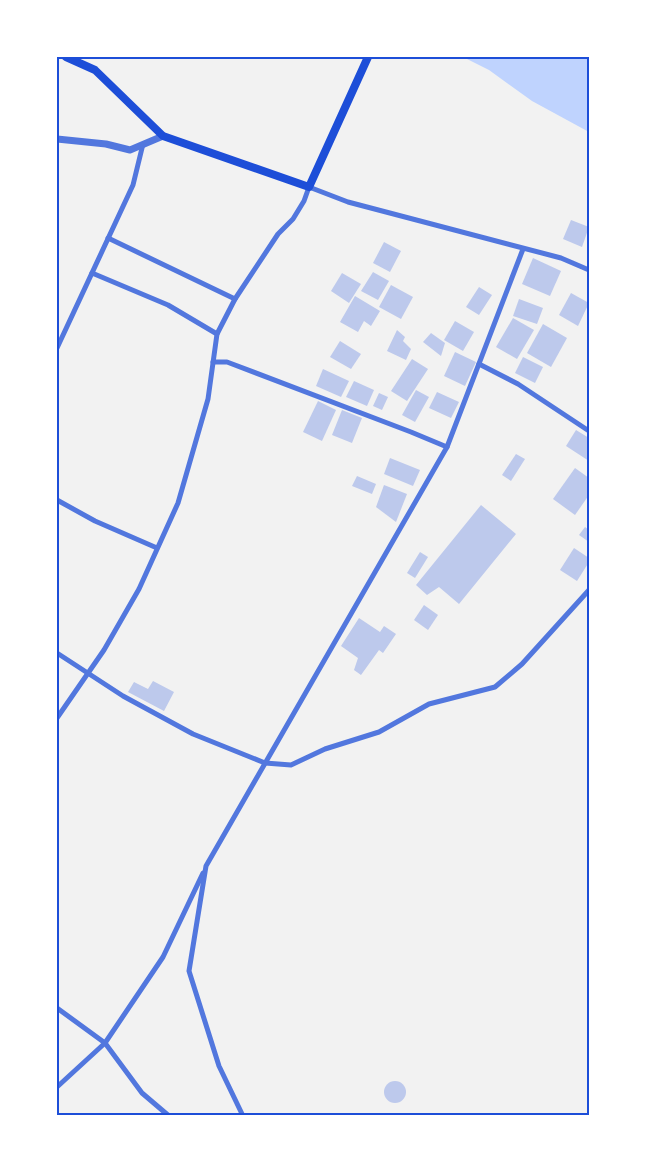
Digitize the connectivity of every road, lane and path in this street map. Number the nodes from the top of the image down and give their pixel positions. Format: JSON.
{"nodes":[{"id":1,"x":66,"y":57,"type":"edge"},
{"id":2,"x":368,"y":57,"type":"edge"},
{"id":3,"x":163,"y":136,"type":"junction"},
{"id":4,"x":57,"y":139,"type":"edge"},
{"id":5,"x":143,"y":144,"type":"junction"},
{"id":6,"x":309,"y":187,"type":"junction"},
{"id":7,"x":108,"y":238,"type":"junction"},
{"id":8,"x":523,"y":249,"type":"junction"},
{"id":9,"x":589,"y":270,"type":"edge"},
{"id":10,"x":92,"y":273,"type":"junction"},
{"id":11,"x":235,"y":299,"type":"junction"},
{"id":12,"x":217,"y":334,"type":"junction"},
{"id":13,"x":57,"y":348,"type":"edge"},
{"id":14,"x":213,"y":362,"type":"junction"},
{"id":15,"x":479,"y":364,"type":"junction"},
{"id":16,"x":589,"y":431,"type":"edge"},
{"id":17,"x":447,"y":447,"type":"junction"},
{"id":18,"x":57,"y":500,"type":"edge"},
{"id":19,"x":157,"y":548,"type":"junction"},
{"id":20,"x":589,"y":590,"type":"edge"},
{"id":21,"x":57,"y":654,"type":"edge"},
{"id":22,"x":89,"y":673,"type":"junction"},
{"id":23,"x":57,"y":718,"type":"edge"},
{"id":24,"x":265,"y":763,"type":"junction"},
{"id":25,"x":206,"y":867,"type":"junction"},
{"id":26,"x":57,"y":1008,"type":"edge"},
{"id":27,"x":105,"y":1043,"type":"junction"},
{"id":28,"x":57,"y":1088,"type":"edge"},
{"id":29,"x":168,"y":1116,"type":"edge"},
{"id":30,"x":243,"y":1116,"type":"edge"}],
"edges":[{"from":1,"to":3,"type":"main road"},
{"from":2,"to":6,"type":"main road"},
{"from":3,"to":5,"type":"street"},
{"from":3,"to":6,"type":"main road"},
{"from":4,"to":5,"type":"street"},
{"from":5,"to":7,"type":"street"},
{"from":6,"to":8,"type":"street"},
{"from":6,"to":11,"type":"street"},
{"from":7,"to":10,"type":"street"},
{"from":7,"to":11,"type":"street"},
{"from":8,"to":9,"type":"street"},
{"from":8,"to":15,"type":"street"},
{"from":10,"to":12,"type":"street"},
{"from":10,"to":13,"type":"street"},
{"from":11,"to":12,"type":"street"},
{"from":12,"to":14,"type":"street"},
{"from":14,"to":17,"type":"street"},
{"from":14,"to":19,"type":"street"},
{"from":15,"to":16,"type":"street"},
{"from":15,"to":17,"type":"street"},
{"from":17,"to":24,"type":"street"},
{"from":18,"to":19,"type":"street"},
{"from":19,"to":22,"type":"street"},
{"from":20,"to":24,"type":"street"},
{"from":21,"to":22,"type":"street"},
{"from":22,"to":23,"type":"street"},
{"from":22,"to":24,"type":"street"},
{"from":24,"to":25,"type":"street"},
{"from":25,"to":27,"type":"street"},
{"from":25,"to":30,"type":"street"},
{"from":26,"to":27,"type":"street"},
{"from":27,"to":28,"type":"street"},
{"from":27,"to":29,"type":"street"}]}
